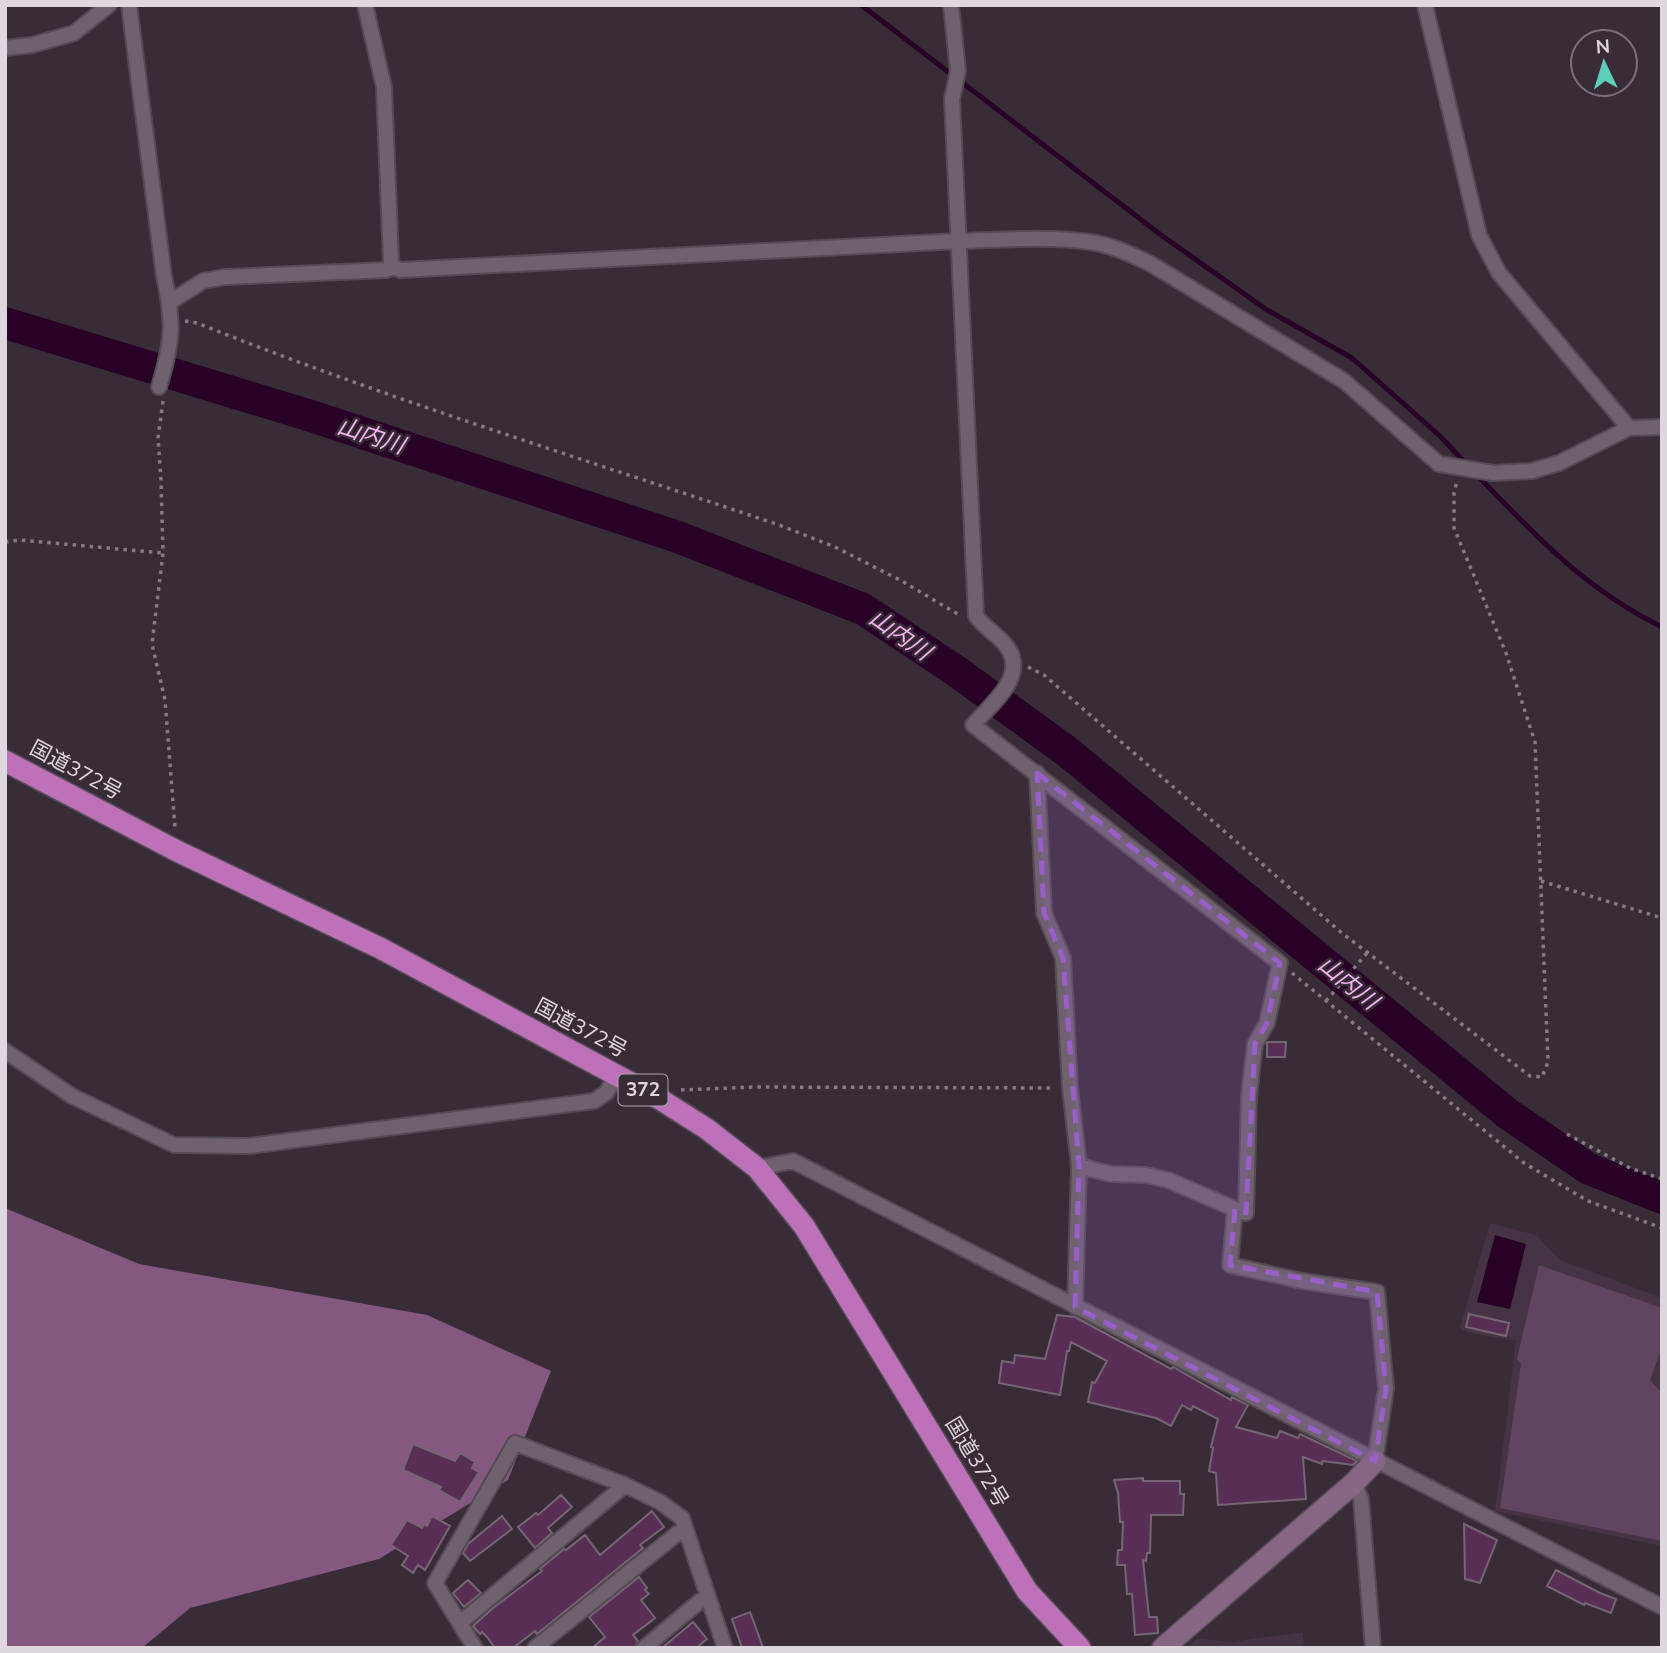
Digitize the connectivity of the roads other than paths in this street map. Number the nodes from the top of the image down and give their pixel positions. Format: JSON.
{"nodes":[{"id":1,"x":109,"y":5,"type":"edge"},
{"id":2,"x":129,"y":5,"type":"edge"},
{"id":3,"x":365,"y":5,"type":"edge"},
{"id":4,"x":951,"y":5,"type":"edge"},
{"id":5,"x":1425,"y":5,"type":"edge"},
{"id":6,"x":5,"y":48,"type":"edge"},
{"id":7,"x":958,"y":241,"type":"junction"},
{"id":8,"x":394,"y":267,"type":"junction"},
{"id":9,"x":170,"y":302,"type":"junction"},
{"id":10,"x":159,"y":387,"type":"road end"},
{"id":11,"x":1662,"y":426,"type":"edge"},
{"id":12,"x":1629,"y":428,"type":"junction"},
{"id":13,"x":5,"y":761,"type":"edge"},
{"id":14,"x":1037,"y":774,"type":"junction"},
{"id":15,"x":5,"y":1051,"type":"edge"},
{"id":16,"x":617,"y":1075,"type":"junction"},
{"id":17,"x":1079,"y":1166,"type":"junction"},
{"id":18,"x":757,"y":1168,"type":"junction"},
{"id":19,"x":1235,"y":1209,"type":"junction"},
{"id":20,"x":1075,"y":1307,"type":"junction"},
{"id":21,"x":1375,"y":1461,"type":"junction"},
{"id":22,"x":1354,"y":1483,"type":"junction"},
{"id":23,"x":625,"y":1485,"type":"junction"},
{"id":24,"x":686,"y":1530,"type":"junction"},
{"id":25,"x":709,"y":1599,"type":"junction"},
{"id":26,"x":1662,"y":1607,"type":"edge"},
{"id":27,"x":460,"y":1623,"type":"junction"},
{"id":28,"x":475,"y":1648,"type":"edge"},
{"id":29,"x":535,"y":1648,"type":"edge"},
{"id":30,"x":644,"y":1648,"type":"edge"},
{"id":31,"x":725,"y":1648,"type":"edge"},
{"id":32,"x":1080,"y":1648,"type":"edge"},
{"id":33,"x":1164,"y":1648,"type":"edge"},
{"id":34,"x":1373,"y":1648,"type":"edge"}],
"edges":[{"from":1,"to":6,"type":"street"},
{"from":2,"to":9,"type":"street"},
{"from":3,"to":8,"type":"street"},
{"from":4,"to":7,"type":"street"},
{"from":5,"to":12,"type":"street"},
{"from":7,"to":8,"type":"street"},
{"from":7,"to":12,"type":"street"},
{"from":7,"to":14,"type":"street"},
{"from":8,"to":9,"type":"street"},
{"from":9,"to":10,"type":"street"},
{"from":11,"to":12,"type":"street"},
{"from":13,"to":16,"type":"highway","name":"国道372号","number":"372"},
{"from":14,"to":17,"type":"street"},
{"from":14,"to":19,"type":"street"},
{"from":15,"to":16,"type":"street"},
{"from":16,"to":18,"type":"highway","name":"国道372号","number":"372"},
{"from":17,"to":19,"type":"street"},
{"from":17,"to":20,"type":"street"},
{"from":18,"to":20,"type":"street"},
{"from":18,"to":32,"type":"highway","name":"国道372号","number":"372"},
{"from":19,"to":21,"type":"street"},
{"from":20,"to":21,"type":"street"},
{"from":21,"to":22,"type":"street"},
{"from":21,"to":26,"type":"street"},
{"from":22,"to":33,"type":"street"},
{"from":22,"to":34,"type":"street"},
{"from":23,"to":24,"type":"street"},
{"from":23,"to":27,"type":"street"},
{"from":23,"to":27,"type":"street"},
{"from":24,"to":25,"type":"street"},
{"from":24,"to":29,"type":"street"},
{"from":25,"to":30,"type":"street"},
{"from":25,"to":31,"type":"street"},
{"from":27,"to":28,"type":"street"}]}
